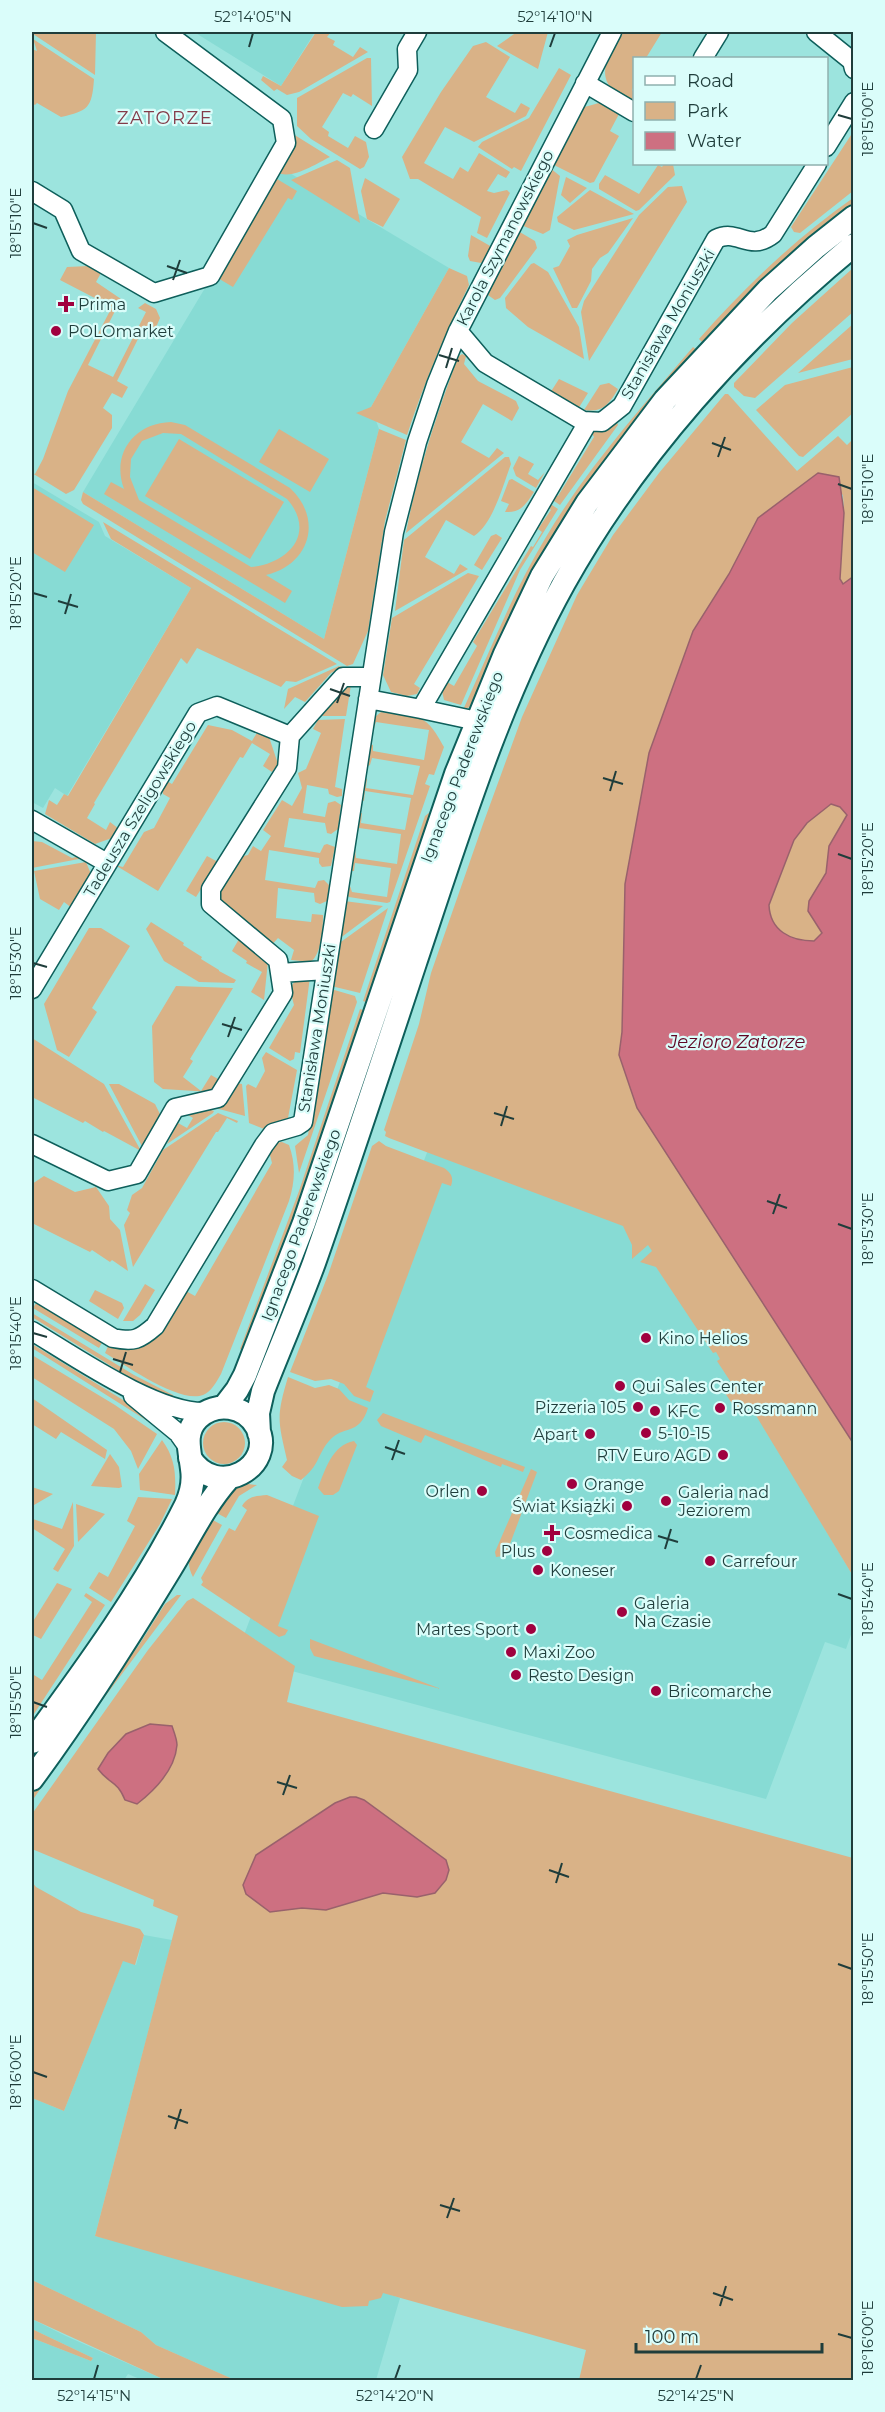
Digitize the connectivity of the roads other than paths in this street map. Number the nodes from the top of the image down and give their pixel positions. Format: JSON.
{"nodes":[{"id":1,"x":165,"y":32,"type":"edge"},
{"id":2,"x":417,"y":32,"type":"edge"},
{"id":3,"x":612,"y":32,"type":"edge"},
{"id":4,"x":719,"y":32,"type":"edge"},
{"id":5,"x":816,"y":32,"type":"edge"},
{"id":6,"x":704,"y":57,"type":"edge"},
{"id":7,"x":854,"y":69,"type":"edge"},
{"id":8,"x":585,"y":83,"type":"junction"},
{"id":9,"x":854,"y":102,"type":"edge"},
{"id":10,"x":633,"y":111,"type":"edge"},
{"id":11,"x":374,"y":129,"type":"dead end"},
{"id":12,"x":828,"y":144,"type":"edge"},
{"id":13,"x":816,"y":165,"type":"edge"},
{"id":14,"x":32,"y":190,"type":"edge"},
{"id":15,"x":854,"y":218,"type":"edge"},
{"id":16,"x":854,"y":245,"type":"edge"},
{"id":17,"x":458,"y":331,"type":"junction"},
{"id":18,"x":588,"y":422,"type":"junction"},
{"id":19,"x":371,"y":676,"type":"junction"},
{"id":20,"x":368,"y":699,"type":"junction"},
{"id":21,"x":421,"y":709,"type":"junction"},
{"id":22,"x":477,"y":721,"type":"junction"},
{"id":23,"x":290,"y":736,"type":"junction"},
{"id":24,"x":32,"y":820,"type":"edge"},
{"id":25,"x":107,"y":863,"type":"junction"},
{"id":26,"x":326,"y":970,"type":"junction"},
{"id":27,"x":280,"y":973,"type":"junction"},
{"id":28,"x":32,"y":989,"type":"edge"},
{"id":29,"x":32,"y":1144,"type":"edge"},
{"id":30,"x":32,"y":1289,"type":"edge"},
{"id":31,"x":32,"y":1331,"type":"edge"},
{"id":32,"x":115,"y":1382,"type":"junction"},
{"id":33,"x":214,"y":1410,"type":"junction"},
{"id":34,"x":259,"y":1433,"type":"junction"},
{"id":35,"x":189,"y":1453,"type":"junction"},
{"id":36,"x":228,"y":1479,"type":"junction"},
{"id":37,"x":32,"y":1742,"type":"edge"},
{"id":38,"x":32,"y":1779,"type":"edge"}],
"edges":[{"from":1,"to":14,"type":"street"},
{"from":2,"to":11,"type":"street"},
{"from":3,"to":8,"type":"street","name":"Karola Szymanowskiego"},
{"from":4,"to":6,"type":"street"},
{"from":5,"to":7,"type":"street"},
{"from":8,"to":10,"type":"street"},
{"from":8,"to":17,"type":"street","name":"Karola Szymanowskiego"},
{"from":9,"to":12,"type":"street"},
{"from":13,"to":18,"type":"street","name":"Stanisława Moniuszki"},
{"from":15,"to":22,"type":"main road","name":"Ignacego Paderewskiego"},
{"from":16,"to":34,"type":"main road","name":"Ignacego Paderewskiego"},
{"from":17,"to":18,"type":"street"},
{"from":17,"to":19,"type":"street","name":"Karola Szymanowskiego"},
{"from":18,"to":21,"type":"street"},
{"from":19,"to":20,"type":"street","name":"Karola Szymanowskiego"},
{"from":19,"to":23,"type":"street"},
{"from":20,"to":21,"type":"street"},
{"from":20,"to":26,"type":"street","name":"Stanisława Moniuszki"},
{"from":21,"to":22,"type":"street"},
{"from":22,"to":33,"type":"main road","name":"Ignacego Paderewskiego"},
{"from":23,"to":25,"type":"street","name":"Tadeusza Szeligowskiego"},
{"from":23,"to":27,"type":"street"},
{"from":24,"to":25,"type":"street"},
{"from":25,"to":28,"type":"street","name":"Tadeusza Szeligowskiego"},
{"from":26,"to":27,"type":"street"},
{"from":26,"to":30,"type":"street","name":"Stanisława Moniuszki"},
{"from":27,"to":29,"type":"street"},
{"from":31,"to":32,"type":"street"},
{"from":32,"to":33,"type":"street"},
{"from":32,"to":35,"type":"street"},
{"from":33,"to":34,"type":"main road"},
{"from":33,"to":35,"type":"main road"},
{"from":34,"to":36,"type":"main road"},
{"from":35,"to":36,"type":"main road"},
{"from":35,"to":37,"type":"main road"},
{"from":36,"to":38,"type":"main road"}]}
